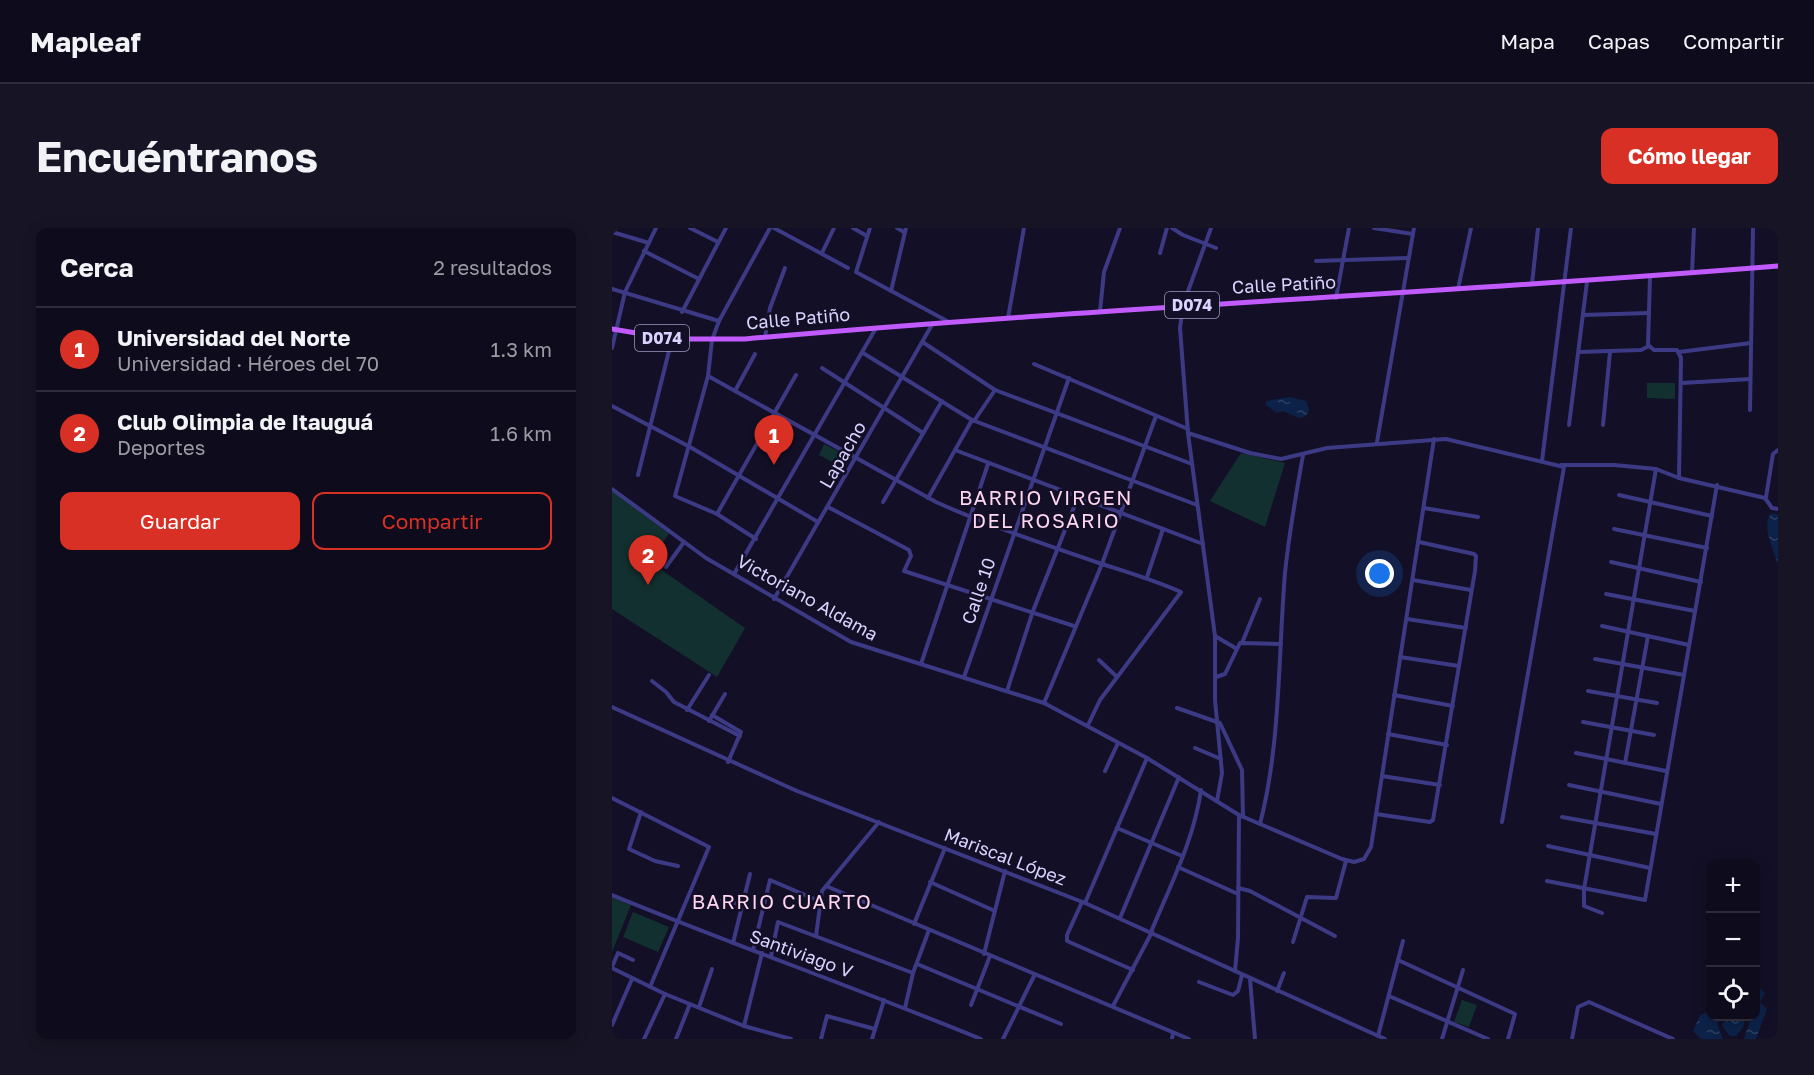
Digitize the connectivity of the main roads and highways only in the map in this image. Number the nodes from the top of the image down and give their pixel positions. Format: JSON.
{"nodes":[{"id":1,"x":1778,"y":266,"type":"edge"},
{"id":2,"x":614,"y":330,"type":"edge"}],
"edges":[{"from":1,"to":2,"type":"main road","name":"Calle Patiño","number":"D074"}]}
